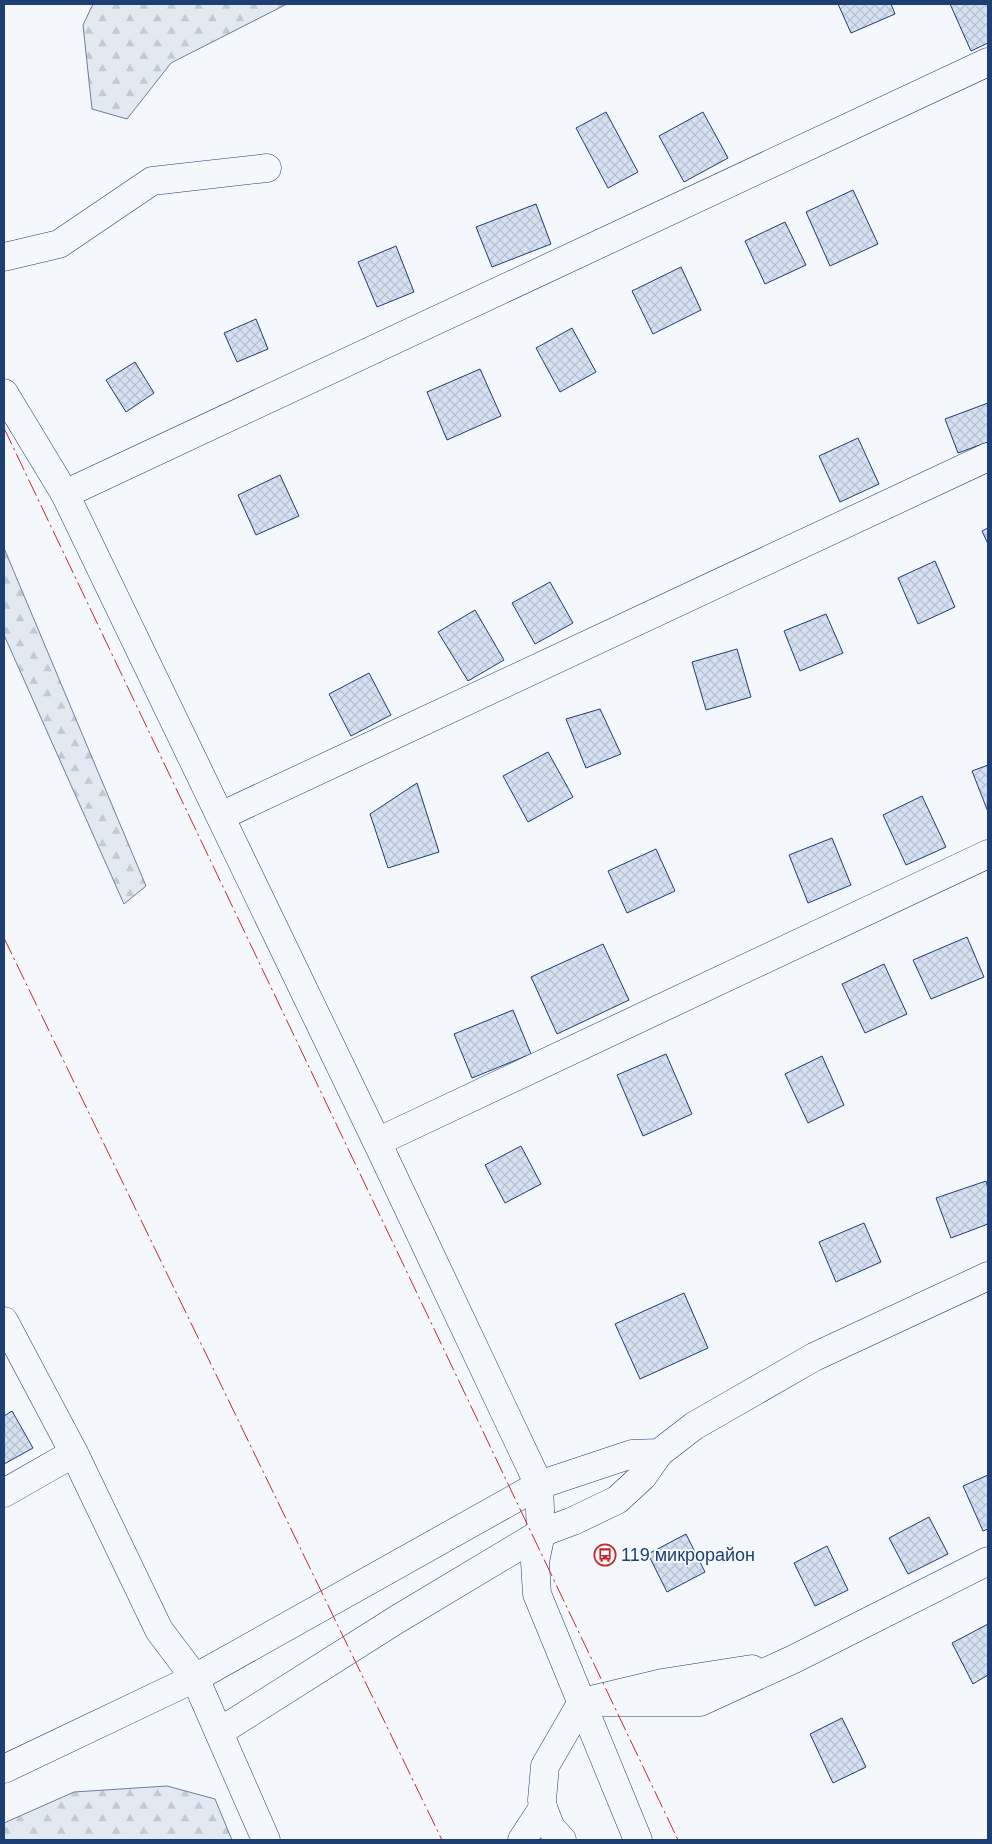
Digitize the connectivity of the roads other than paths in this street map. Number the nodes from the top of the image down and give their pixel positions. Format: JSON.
{"nodes":[{"id":1,"x":988,"y":62,"type":"edge"},
{"id":2,"x":267,"y":168,"type":"dead end"},
{"id":3,"x":4,"y":257,"type":"edge"},
{"id":4,"x":4,"y":392,"type":"edge"},
{"id":5,"x":988,"y":458,"type":"edge"},
{"id":6,"x":65,"y":494,"type":"junction"},
{"id":7,"x":221,"y":816,"type":"junction"},
{"id":8,"x":988,"y":854,"type":"edge"},
{"id":9,"x":378,"y":1142,"type":"junction"},
{"id":10,"x":988,"y":1276,"type":"edge"},
{"id":11,"x":4,"y":1321,"type":"edge"},
{"id":12,"x":74,"y":1453,"type":"junction"},
{"id":13,"x":659,"y":1453,"type":"junction"},
{"id":14,"x":539,"y":1485,"type":"junction"},
{"id":15,"x":4,"y":1493,"type":"edge"},
{"id":16,"x":541,"y":1533,"type":"junction"},
{"id":17,"x":988,"y":1561,"type":"edge"},
{"id":18,"x":195,"y":1678,"type":"junction"},
{"id":19,"x":582,"y":1702,"type":"junction"},
{"id":20,"x":218,"y":1732,"type":"junction"},
{"id":21,"x":4,"y":1770,"type":"edge"},
{"id":22,"x":543,"y":1808,"type":"junction"},
{"id":23,"x":526,"y":1838,"type":"edge"},
{"id":24,"x":266,"y":1840,"type":"edge"},
{"id":25,"x":562,"y":1840,"type":"edge"},
{"id":26,"x":638,"y":1840,"type":"edge"}],
"edges":[{"from":1,"to":6,"type":"street"},
{"from":2,"to":3,"type":"street"},
{"from":4,"to":6,"type":"street"},
{"from":5,"to":7,"type":"street"},
{"from":6,"to":7,"type":"street"},
{"from":7,"to":9,"type":"street"},
{"from":8,"to":9,"type":"street"},
{"from":9,"to":14,"type":"street"},
{"from":10,"to":13,"type":"street"},
{"from":11,"to":12,"type":"street"},
{"from":12,"to":15,"type":"street"},
{"from":12,"to":18,"type":"street"},
{"from":13,"to":14,"type":"street"},
{"from":13,"to":16,"type":"street"},
{"from":14,"to":16,"type":"street"},
{"from":14,"to":18,"type":"street"},
{"from":16,"to":19,"type":"street"},
{"from":16,"to":20,"type":"street"},
{"from":17,"to":19,"type":"street"},
{"from":18,"to":20,"type":"street"},
{"from":18,"to":21,"type":"street"},
{"from":19,"to":22,"type":"street"},
{"from":19,"to":26,"type":"street"},
{"from":20,"to":24,"type":"street"},
{"from":22,"to":23,"type":"street"},
{"from":22,"to":25,"type":"street"}]}
